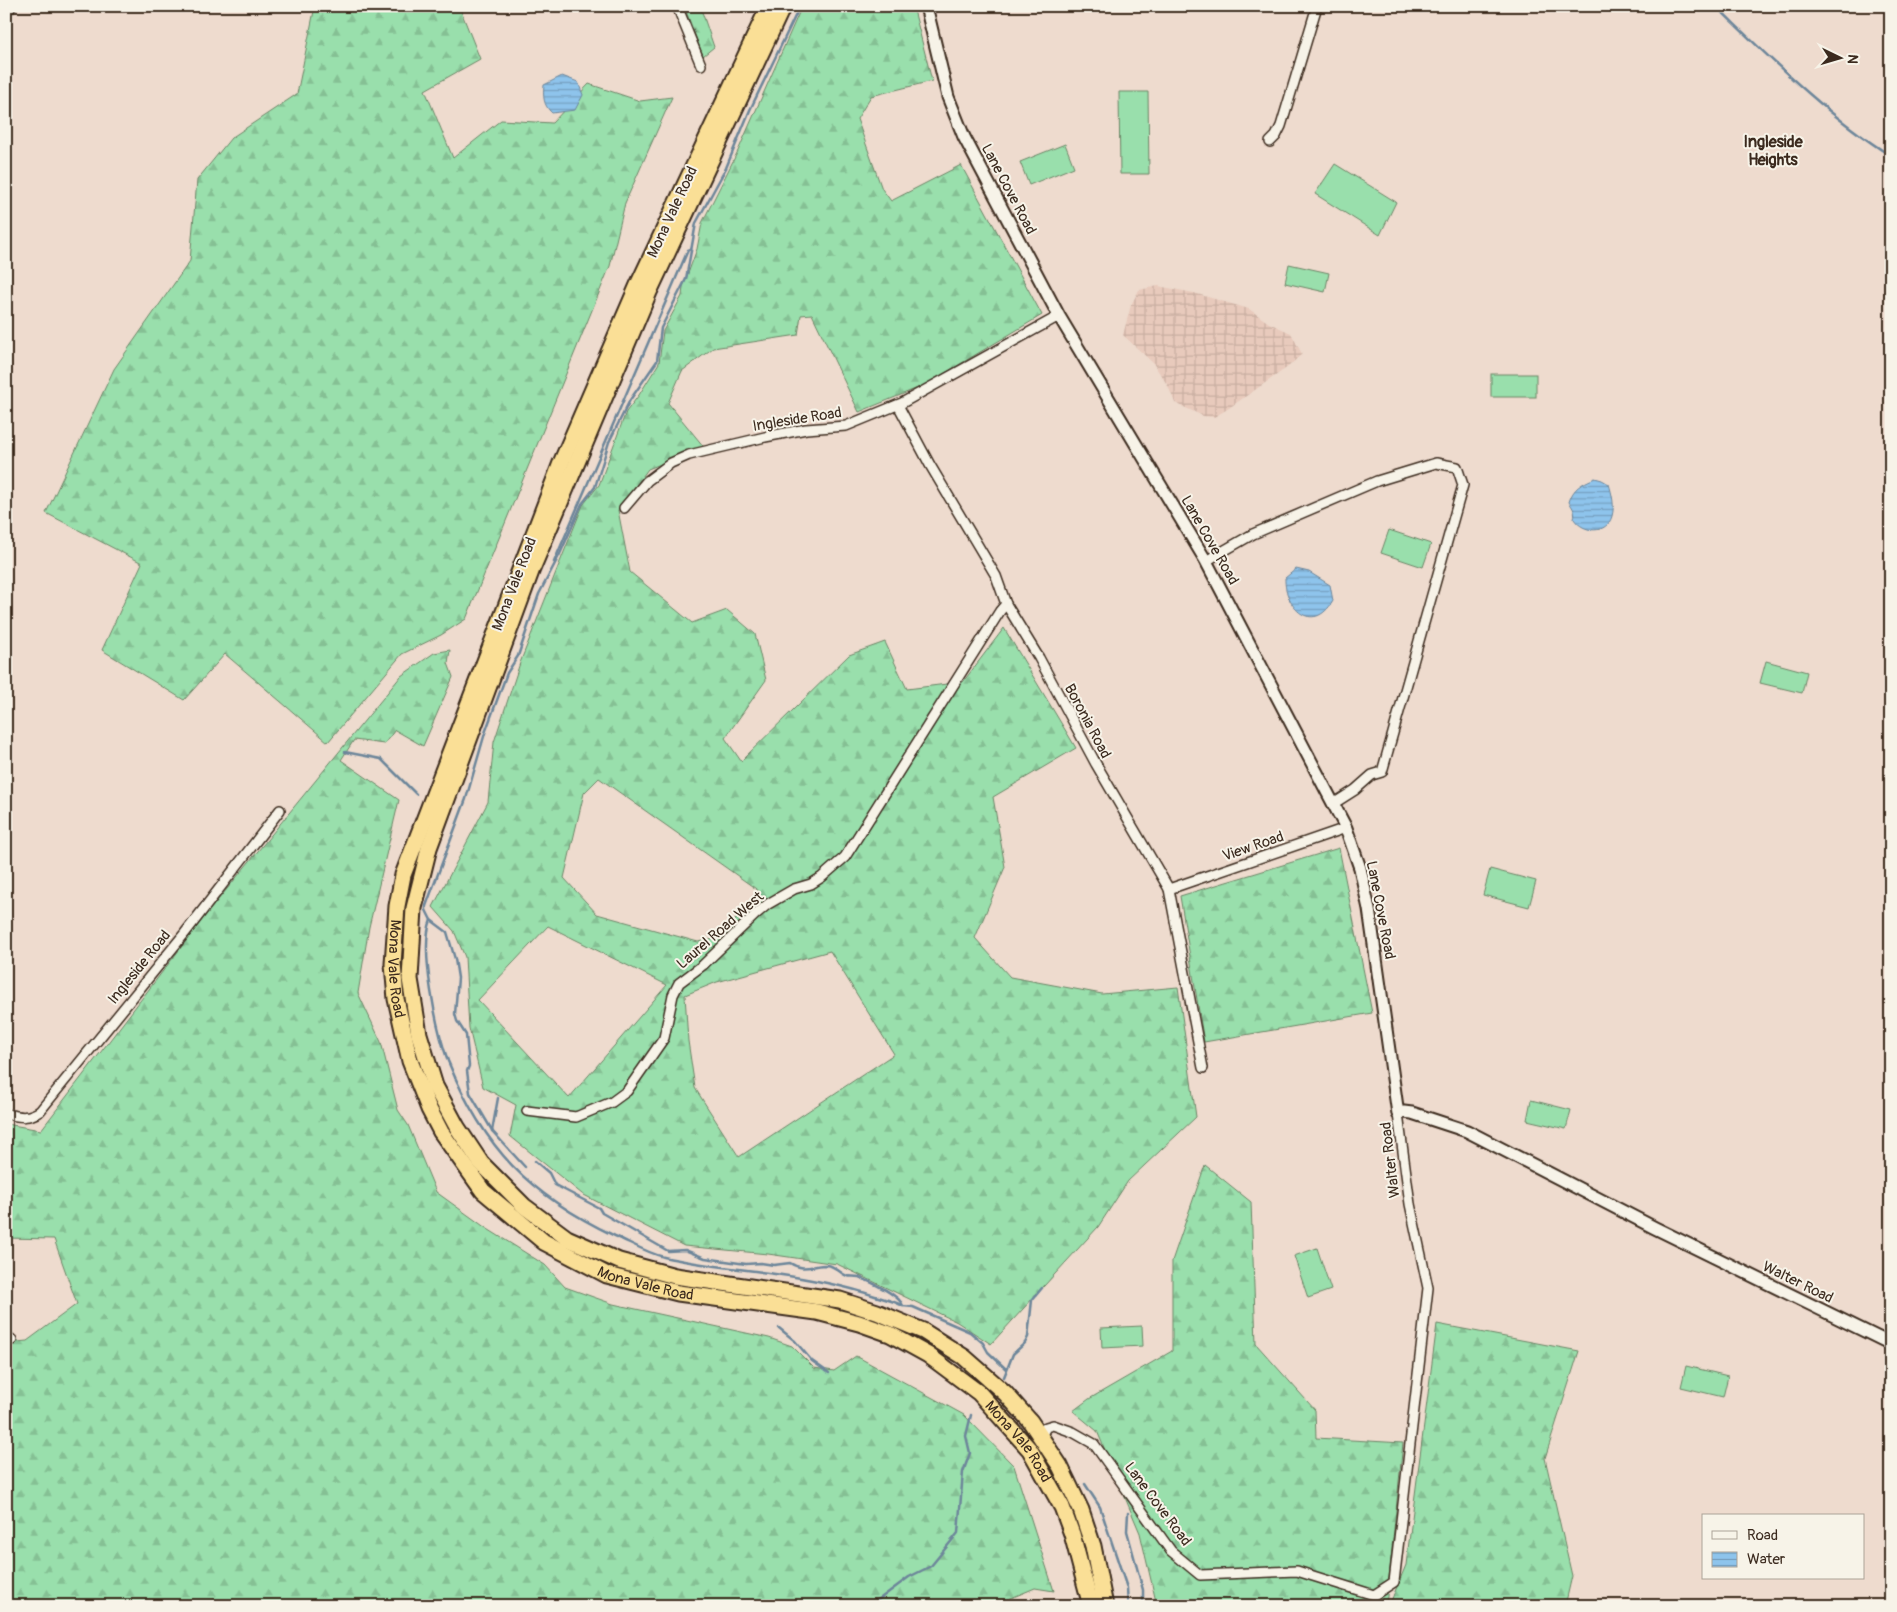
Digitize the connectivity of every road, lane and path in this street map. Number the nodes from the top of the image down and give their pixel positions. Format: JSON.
{"nodes":[{"id":1,"x":10,"y":6,"type":"edge"},
{"id":2,"x":677,"y":6,"type":"edge"},
{"id":3,"x":769,"y":6,"type":"edge"},
{"id":4,"x":783,"y":6,"type":"edge"},
{"id":5,"x":926,"y":6,"type":"edge"},
{"id":6,"x":1317,"y":6,"type":"edge"},
{"id":7,"x":6,"y":10,"type":"edge"},
{"id":8,"x":701,"y":65,"type":"dead end"},
{"id":9,"x":1270,"y":142,"type":"dead end"},
{"id":10,"x":1059,"y":316,"type":"junction"},
{"id":11,"x":898,"y":405,"type":"junction"},
{"id":12,"x":624,"y":508,"type":"dead end"},
{"id":13,"x":1206,"y":560,"type":"junction"},
{"id":14,"x":1006,"y":604,"type":"junction"},
{"id":15,"x":1333,"y":804,"type":"junction"},
{"id":16,"x":280,"y":810,"type":"dead end"},
{"id":17,"x":1346,"y":828,"type":"junction"},
{"id":18,"x":1169,"y":890,"type":"junction"},
{"id":19,"x":1203,"y":1068,"type":"dead end"},
{"id":20,"x":527,"y":1111,"type":"dead end"},
{"id":21,"x":6,"y":1114,"type":"edge"},
{"id":22,"x":1398,"y":1114,"type":"junction"},
{"id":23,"x":1891,"y":1344,"type":"edge"},
{"id":24,"x":1041,"y":1436,"type":"junction"},
{"id":25,"x":1297,"y":1571,"type":"joint"},
{"id":26,"x":1091,"y":1606,"type":"edge"},
{"id":27,"x":1105,"y":1606,"type":"edge"}],
"edges":[{"from":1,"to":7,"type":"street"},
{"from":2,"to":8,"type":"street"},
{"from":3,"to":26,"type":"highway","name":"Mona Vale Road"},
{"from":4,"to":24,"type":"highway","name":"Mona Vale Road"},
{"from":5,"to":10,"type":"street","name":"Lane Cove Road"},
{"from":6,"to":9,"type":"street"},
{"from":10,"to":11,"type":"street","name":"Ingleside Road"},
{"from":10,"to":13,"type":"street","name":"Lane Cove Road"},
{"from":11,"to":12,"type":"street","name":"Ingleside Road"},
{"from":11,"to":14,"type":"street","name":"Boronia Road"},
{"from":13,"to":15,"type":"street","name":"Lane Cove Road"},
{"from":13,"to":15,"type":"street"},
{"from":14,"to":18,"type":"street","name":"Boronia Road"},
{"from":14,"to":20,"type":"street","name":"Laurel Road West"},
{"from":15,"to":17,"type":"street","name":"Lane Cove Road"},
{"from":16,"to":21,"type":"street","name":"Ingleside Road"},
{"from":17,"to":18,"type":"street","name":"View Road"},
{"from":17,"to":22,"type":"street","name":"Lane Cove Road"},
{"from":18,"to":19,"type":"street","name":"Boronia Road"},
{"from":22,"to":23,"type":"street","name":"Walter Road"},
{"from":22,"to":25,"type":"street","name":"Walter Road"},
{"from":24,"to":25,"type":"street","name":"Lane Cove Road"},
{"from":24,"to":27,"type":"highway","name":"Mona Vale Road"}]}
